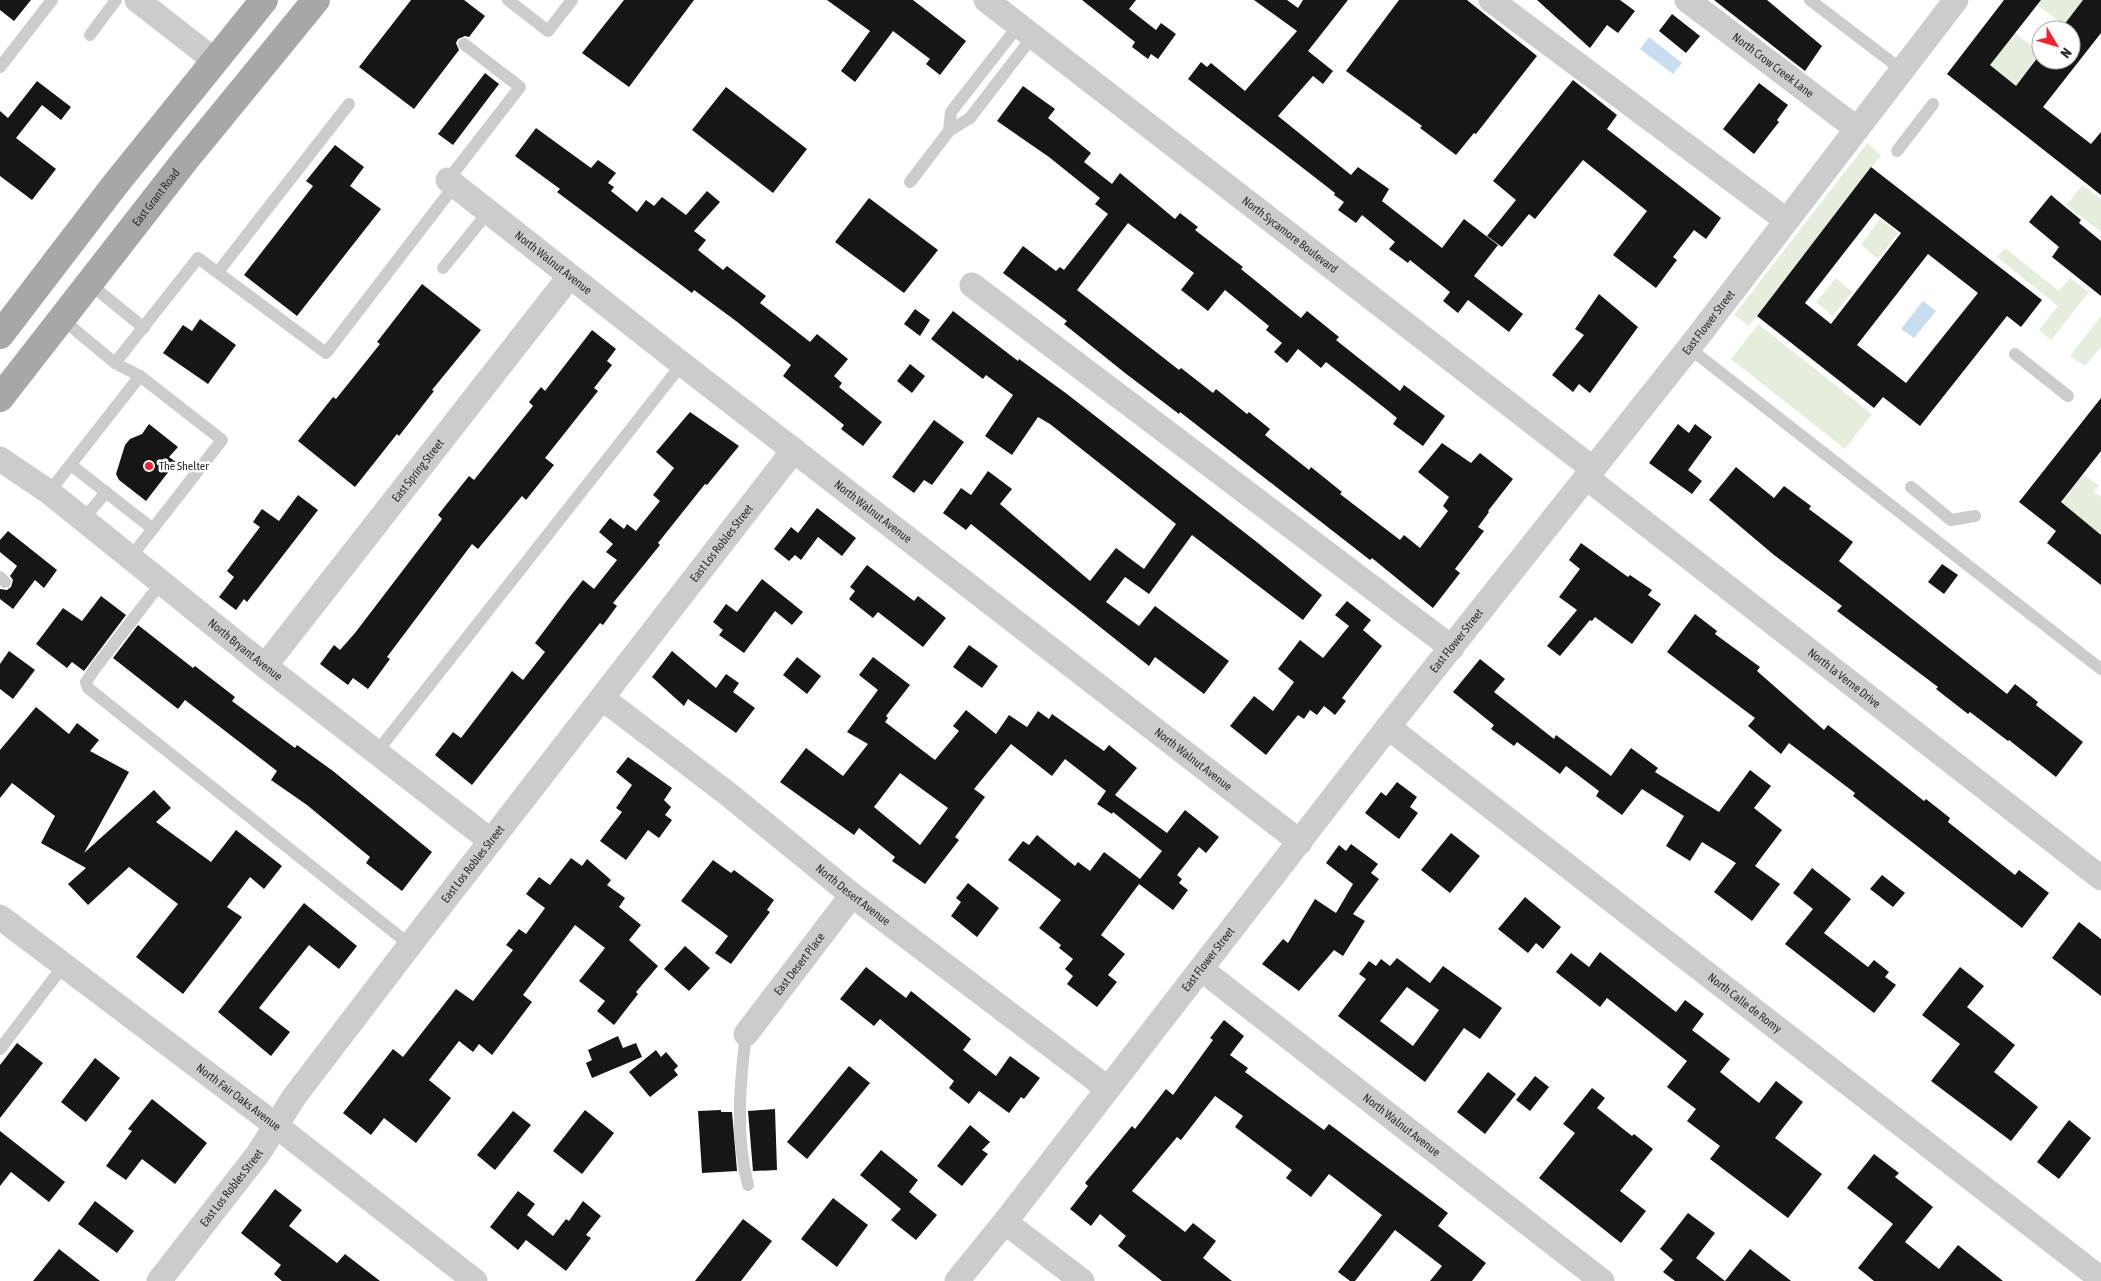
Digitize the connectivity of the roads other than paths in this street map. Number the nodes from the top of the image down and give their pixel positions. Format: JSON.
{"nodes":[{"id":1,"x":52,"y":0,"type":"edge"},
{"id":2,"x":116,"y":0,"type":"edge"},
{"id":3,"x":137,"y":0,"type":"edge"},
{"id":4,"x":264,"y":0,"type":"edge"},
{"id":5,"x":316,"y":0,"type":"edge"},
{"id":6,"x":508,"y":0,"type":"edge"},
{"id":7,"x":572,"y":0,"type":"edge"},
{"id":8,"x":986,"y":0,"type":"edge"},
{"id":9,"x":1491,"y":0,"type":"edge"},
{"id":10,"x":1687,"y":0,"type":"edge"},
{"id":11,"x":1810,"y":0,"type":"edge"},
{"id":12,"x":1956,"y":0,"type":"edge"},
{"id":13,"x":1026,"y":30,"type":"junction"},
{"id":14,"x":90,"y":35,"type":"dead end"},
{"id":15,"x":464,"y":44,"type":"dead end"},
{"id":16,"x":214,"y":60,"type":"junction"},
{"id":17,"x":0,"y":67,"type":"edge"},
{"id":18,"x":1902,"y":70,"type":"junction"},
{"id":19,"x":349,"y":104,"type":"dead end"},
{"id":20,"x":1933,"y":104,"type":"dead end"},
{"id":21,"x":1857,"y":130,"type":"junction"},
{"id":22,"x":949,"y":131,"type":"junction"},
{"id":23,"x":1897,"y":151,"type":"dead end"},
{"id":24,"x":451,"y":182,"type":"junction"},
{"id":25,"x":910,"y":182,"type":"dead end"},
{"id":26,"x":489,"y":211,"type":"junction"},
{"id":27,"x":1786,"y":220,"type":"junction"},
{"id":28,"x":443,"y":268,"type":"dead end"},
{"id":29,"x":218,"y":272,"type":"junction"},
{"id":30,"x":570,"y":276,"type":"junction"},
{"id":31,"x":90,"y":284,"type":"junction"},
{"id":32,"x":972,"y":285,"type":"dead end"},
{"id":33,"x":62,"y":319,"type":"junction"},
{"id":34,"x":144,"y":328,"type":"junction"},
{"id":35,"x":0,"y":334,"type":"edge"},
{"id":36,"x":1689,"y":348,"type":"junction"},
{"id":37,"x":2015,"y":354,"type":"dead end"},
{"id":38,"x":115,"y":364,"type":"junction"},
{"id":39,"x":682,"y":364,"type":"junction"},
{"id":40,"x":140,"y":376,"type":"junction"},
{"id":41,"x":2068,"y":396,"type":"dead end"},
{"id":42,"x":0,"y":398,"type":"edge"},
{"id":43,"x":794,"y":450,"type":"junction"},
{"id":44,"x":0,"y":458,"type":"edge"},
{"id":45,"x":71,"y":465,"type":"junction"},
{"id":46,"x":1590,"y":474,"type":"junction"},
{"id":47,"x":1911,"y":488,"type":"dead end"},
{"id":48,"x":49,"y":492,"type":"junction"},
{"id":49,"x":106,"y":492,"type":"junction"},
{"id":50,"x":1975,"y":516,"type":"dead end"},
{"id":51,"x":83,"y":520,"type":"junction"},
{"id":52,"x":153,"y":529,"type":"junction"},
{"id":53,"x":130,"y":558,"type":"junction"},
{"id":54,"x":161,"y":583,"type":"junction"},
{"id":55,"x":1452,"y":648,"type":"junction"},
{"id":56,"x":265,"y":666,"type":"junction"},
{"id":57,"x":2101,"y":670,"type":"edge"},
{"id":58,"x":602,"y":698,"type":"junction"},
{"id":59,"x":1388,"y":727,"type":"junction"},
{"id":60,"x":376,"y":753,"type":"junction"},
{"id":61,"x":491,"y":841,"type":"junction"},
{"id":62,"x":1300,"y":842,"type":"junction"},
{"id":63,"x":2101,"y":878,"type":"edge"},
{"id":64,"x":852,"y":895,"type":"junction"},
{"id":65,"x":0,"y":917,"type":"edge"},
{"id":66,"x":410,"y":945,"type":"junction"},
{"id":67,"x":64,"y":965,"type":"junction"},
{"id":68,"x":1201,"y":969,"type":"junction"},
{"id":69,"x":746,"y":1034,"type":"joint"},
{"id":70,"x":0,"y":1049,"type":"edge"},
{"id":71,"x":1107,"y":1088,"type":"junction"},
{"id":72,"x":276,"y":1126,"type":"junction"},
{"id":73,"x":748,"y":1184,"type":"dead end"},
{"id":74,"x":1005,"y":1222,"type":"junction"},
{"id":75,"x":2101,"y":1278,"type":"edge"},
{"id":76,"x":159,"y":1281,"type":"edge"},
{"id":77,"x":475,"y":1281,"type":"edge"},
{"id":78,"x":957,"y":1281,"type":"edge"},
{"id":79,"x":1082,"y":1281,"type":"edge"},
{"id":80,"x":1602,"y":1281,"type":"edge"}],
"edges":[{"from":1,"to":17,"type":"lane"},
{"from":2,"to":14,"type":"lane"},
{"from":3,"to":16,"type":"street"},
{"from":4,"to":16,"type":"main road"},
{"from":5,"to":31,"type":"main road","name":"East Grant Road"},
{"from":6,"to":7,"type":"lane"},
{"from":8,"to":13,"type":"street","name":"North Sycamore Boulevard"},
{"from":9,"to":27,"type":"street"},
{"from":10,"to":21,"type":"street","name":"North Crow Creek Lane"},
{"from":11,"to":18,"type":"lane"},
{"from":12,"to":18,"type":"street","name":"East Flower Street"},
{"from":13,"to":22,"type":"lane"},
{"from":13,"to":22,"type":"lane"},
{"from":13,"to":46,"type":"street","name":"North Sycamore Boulevard"},
{"from":15,"to":24,"type":"lane"},
{"from":16,"to":35,"type":"main road"},
{"from":18,"to":21,"type":"street","name":"East Flower Street"},
{"from":19,"to":29,"type":"lane"},
{"from":20,"to":23,"type":"lane"},
{"from":21,"to":27,"type":"street","name":"East Flower Street"},
{"from":22,"to":25,"type":"lane"},
{"from":24,"to":26,"type":"street","name":"North Walnut Avenue"},
{"from":24,"to":29,"type":"lane"},
{"from":26,"to":28,"type":"lane"},
{"from":26,"to":30,"type":"street","name":"North Walnut Avenue"},
{"from":27,"to":36,"type":"street","name":"East Flower Street"},
{"from":29,"to":34,"type":"lane"},
{"from":30,"to":39,"type":"street","name":"North Walnut Avenue"},
{"from":30,"to":56,"type":"street","name":"East Spring Street"},
{"from":31,"to":33,"type":"main road","name":"East Grant Road"},
{"from":31,"to":34,"type":"lane"},
{"from":32,"to":55,"type":"street"},
{"from":33,"to":38,"type":"lane"},
{"from":33,"to":42,"type":"main road","name":"East Grant Road"},
{"from":34,"to":38,"type":"lane"},
{"from":36,"to":46,"type":"street","name":"East Flower Street"},
{"from":36,"to":57,"type":"lane"},
{"from":37,"to":41,"type":"lane"},
{"from":38,"to":40,"type":"lane"},
{"from":39,"to":43,"type":"street","name":"North Walnut Avenue"},
{"from":39,"to":60,"type":"lane"},
{"from":40,"to":45,"type":"lane"},
{"from":40,"to":52,"type":"lane"},
{"from":43,"to":58,"type":"street","name":"East Los Robles Street"},
{"from":43,"to":62,"type":"street","name":"North Walnut Avenue"},
{"from":44,"to":48,"type":"street","name":"North Bryant Avenue"},
{"from":45,"to":48,"type":"lane"},
{"from":45,"to":49,"type":"lane"},
{"from":46,"to":55,"type":"street","name":"East Flower Street"},
{"from":46,"to":63,"type":"street","name":"North la Verne Drive"},
{"from":47,"to":50,"type":"lane"},
{"from":48,"to":51,"type":"street","name":"North Bryant Avenue"},
{"from":49,"to":51,"type":"lane"},
{"from":49,"to":52,"type":"lane"},
{"from":51,"to":53,"type":"street","name":"North Bryant Avenue"},
{"from":52,"to":53,"type":"lane"},
{"from":53,"to":54,"type":"street","name":"North Bryant Avenue"},
{"from":54,"to":56,"type":"street","name":"North Bryant Avenue"},
{"from":54,"to":66,"type":"lane"},
{"from":55,"to":59,"type":"street","name":"East Flower Street"},
{"from":56,"to":60,"type":"street","name":"North Bryant Avenue"},
{"from":58,"to":61,"type":"street","name":"East Los Robles Street"},
{"from":58,"to":64,"type":"street","name":"North Desert Avenue"},
{"from":59,"to":62,"type":"street","name":"East Flower Street"},
{"from":59,"to":75,"type":"street","name":"North Calle de Romy"},
{"from":60,"to":61,"type":"street","name":"North Bryant Avenue"},
{"from":61,"to":66,"type":"street","name":"East Los Robles Street"},
{"from":62,"to":68,"type":"street","name":"East Flower Street"},
{"from":64,"to":69,"type":"street","name":"East Desert Place"},
{"from":64,"to":71,"type":"street","name":"North Desert Avenue"},
{"from":65,"to":67,"type":"street","name":"North Fair Oaks Avenue"},
{"from":66,"to":72,"type":"street","name":"East Los Robles Street"},
{"from":67,"to":70,"type":"lane"},
{"from":67,"to":72,"type":"street","name":"North Fair Oaks Avenue"},
{"from":68,"to":71,"type":"street","name":"East Flower Street"},
{"from":68,"to":80,"type":"street","name":"North Walnut Avenue"},
{"from":69,"to":73,"type":"lane"},
{"from":71,"to":74,"type":"street","name":"East Flower Street"},
{"from":72,"to":76,"type":"street","name":"East Los Robles Street"},
{"from":72,"to":77,"type":"street","name":"North Fair Oaks Avenue"},
{"from":74,"to":78,"type":"street","name":"East Flower Street"},
{"from":74,"to":79,"type":"street"}]}
